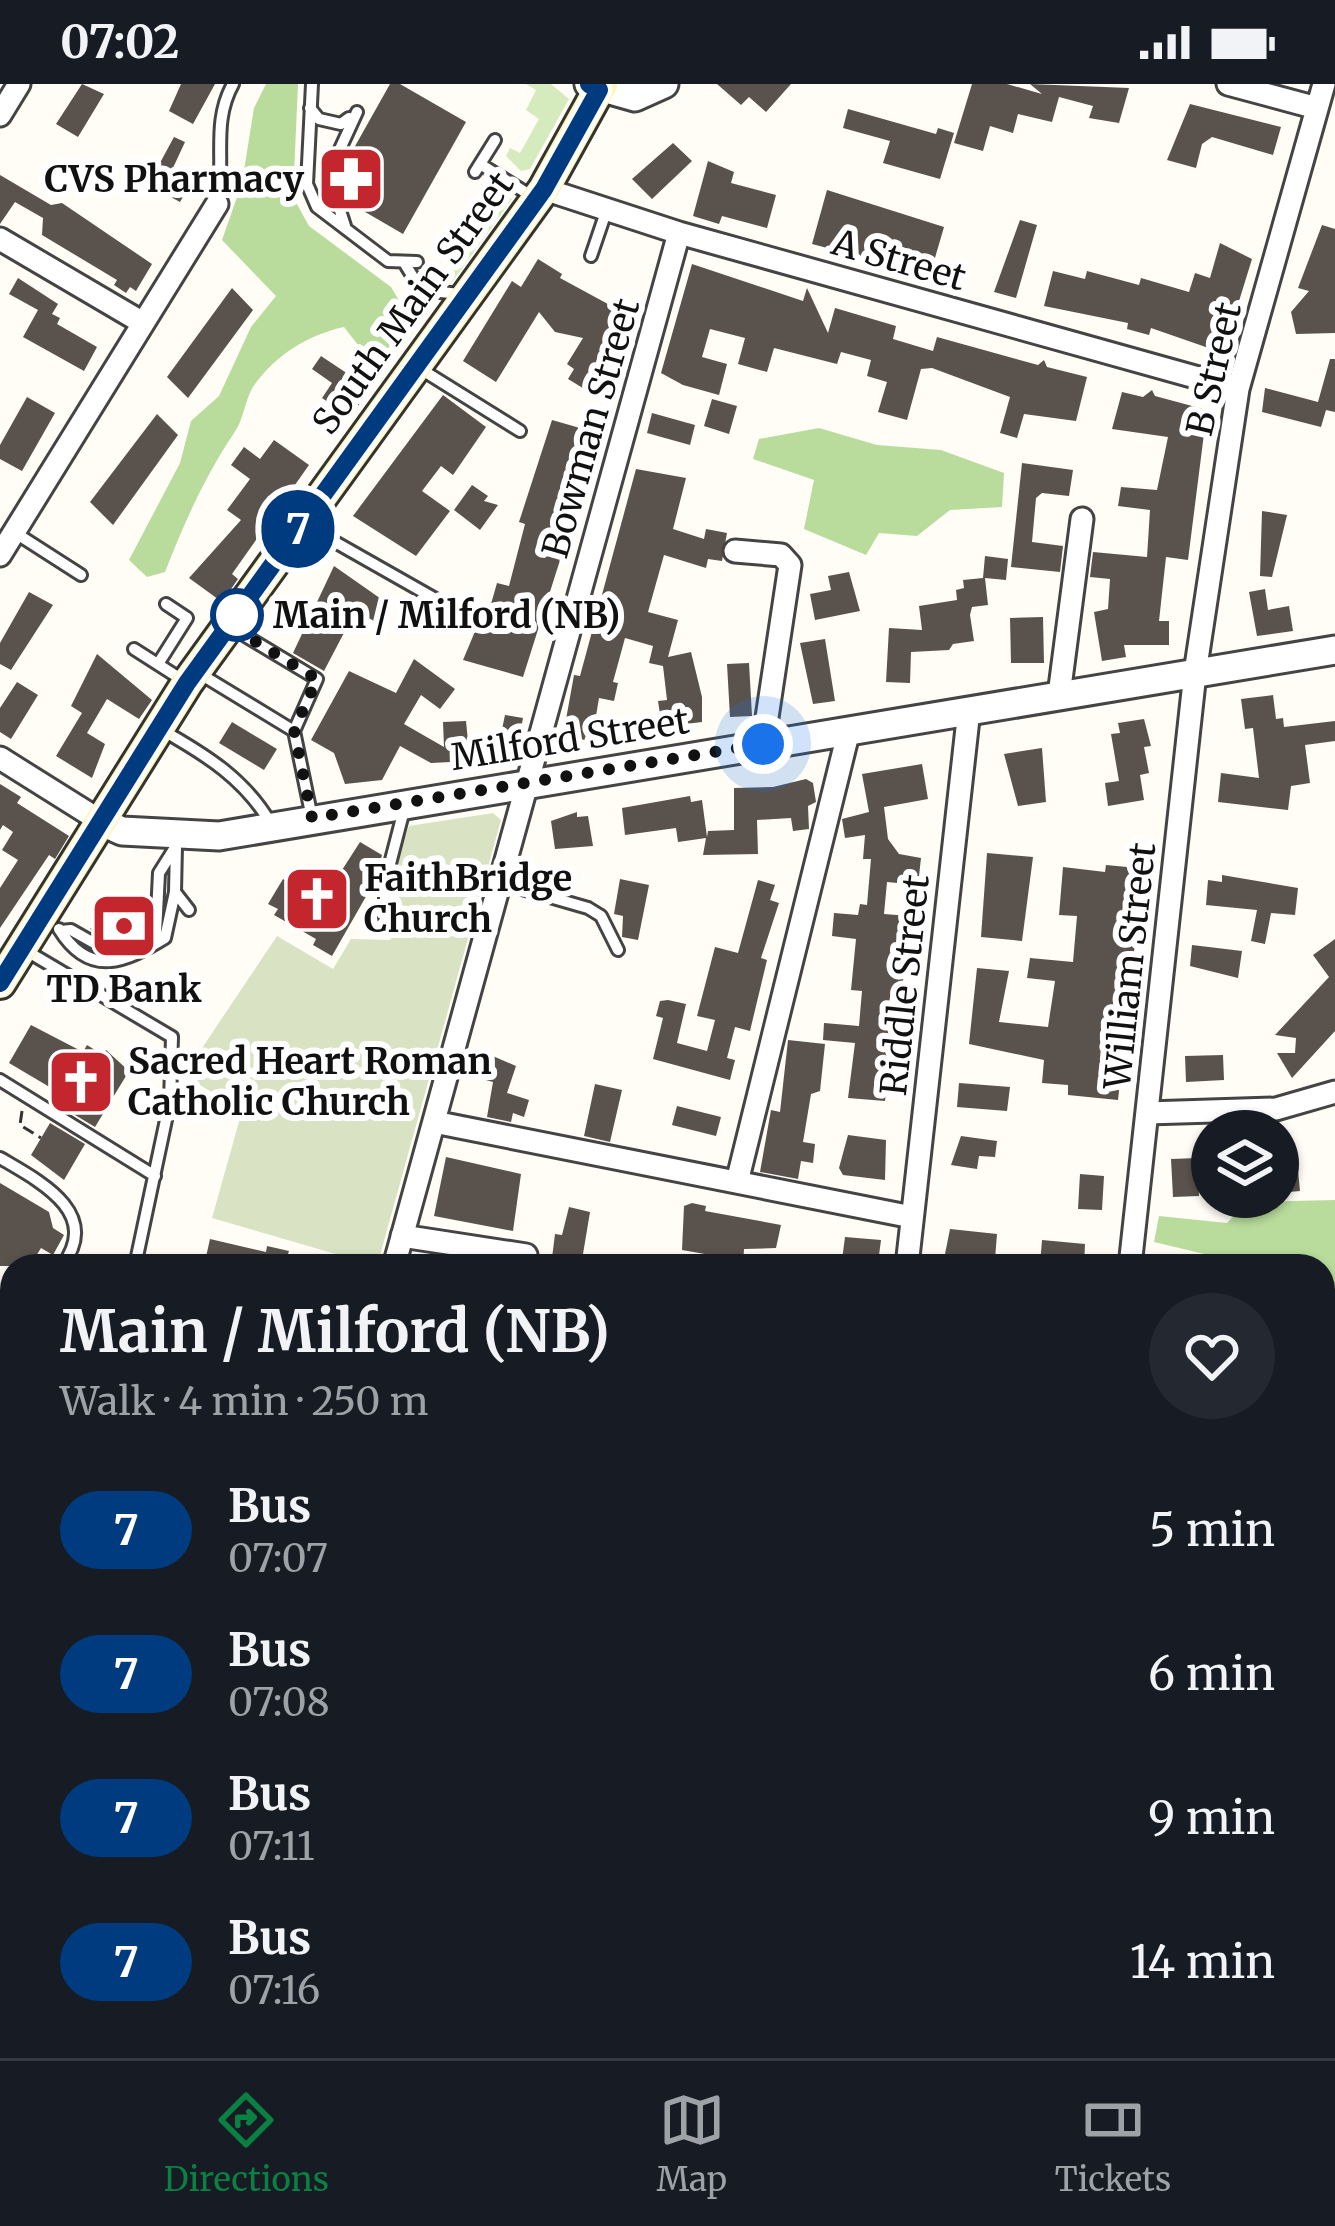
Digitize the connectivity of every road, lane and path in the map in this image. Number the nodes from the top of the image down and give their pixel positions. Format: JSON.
{"nodes":[{"id":1,"x":19,"y":84,"type":"edge"},
{"id":2,"x":232,"y":84,"type":"edge"},
{"id":3,"x":312,"y":84,"type":"edge"},
{"id":4,"x":1228,"y":84,"type":"edge"},
{"id":5,"x":1324,"y":84,"type":"edge"},
{"id":6,"x":597,"y":86,"type":"edge"},
{"id":7,"x":660,"y":88,"type":"edge"},
{"id":8,"x":309,"y":106,"type":"junction"},
{"id":9,"x":1317,"y":108,"type":"junction"},
{"id":10,"x":0,"y":115,"type":"edge"},
{"id":11,"x":495,"y":140,"type":"dead end"},
{"id":12,"x":328,"y":173,"type":"dead end"},
{"id":13,"x":333,"y":189,"type":"dead end"},
{"id":14,"x":540,"y":194,"type":"junction"},
{"id":15,"x":218,"y":204,"type":"joint"},
{"id":16,"x":607,"y":209,"type":"junction"},
{"id":17,"x":347,"y":230,"type":"junction"},
{"id":18,"x":679,"y":232,"type":"junction"},
{"id":19,"x":0,"y":238,"type":"edge"},
{"id":20,"x":591,"y":256,"type":"dead end"},
{"id":21,"x":469,"y":292,"type":"junction"},
{"id":22,"x":143,"y":323,"type":"junction"},
{"id":23,"x":416,"y":366,"type":"junction"},
{"id":24,"x":1238,"y":389,"type":"junction"},
{"id":25,"x":520,"y":431,"type":"dead end"},
{"id":26,"x":1082,"y":519,"type":"dead end"},
{"id":27,"x":302,"y":524,"type":"junction"},
{"id":28,"x":14,"y":532,"type":"junction"},
{"id":29,"x":735,"y":551,"type":"dead end"},
{"id":30,"x":0,"y":555,"type":"edge"},
{"id":31,"x":81,"y":575,"type":"dead end"},
{"id":32,"x":439,"y":601,"type":"dead end"},
{"id":33,"x":166,"y":604,"type":"dead end"},
{"id":34,"x":230,"y":626,"type":"junction"},
{"id":35,"x":134,"y":649,"type":"dead end"},
{"id":36,"x":1335,"y":650,"type":"edge"},
{"id":37,"x":158,"y":664,"type":"junction"},
{"id":38,"x":1195,"y":673,"type":"junction"},
{"id":39,"x":191,"y":677,"type":"junction"},
{"id":40,"x":1059,"y":695,"type":"junction"},
{"id":41,"x":969,"y":710,"type":"junction"},
{"id":42,"x":159,"y":728,"type":"junction"},
{"id":43,"x":294,"y":730,"type":"junction"},
{"id":44,"x":849,"y":730,"type":"junction"},
{"id":45,"x":763,"y":744,"type":"junction"},
{"id":46,"x":0,"y":758,"type":"edge"},
{"id":47,"x":528,"y":782,"type":"junction"},
{"id":48,"x":405,"y":802,"type":"junction"},
{"id":49,"x":312,"y":818,"type":"junction"},
{"id":50,"x":102,"y":823,"type":"junction"},
{"id":51,"x":271,"y":824,"type":"junction"},
{"id":52,"x":177,"y":841,"type":"junction"},
{"id":53,"x":498,"y":882,"type":"junction"},
{"id":54,"x":175,"y":892,"type":"junction"},
{"id":55,"x":189,"y":910,"type":"dead end"},
{"id":56,"x":385,"y":918,"type":"dead end"},
{"id":57,"x":51,"y":924,"type":"junction"},
{"id":58,"x":22,"y":948,"type":"junction"},
{"id":59,"x":618,"y":950,"type":"dead end"},
{"id":60,"x":0,"y":983,"type":"edge"},
{"id":61,"x":0,"y":1079,"type":"edge"},
{"id":62,"x":1335,"y":1092,"type":"edge"},
{"id":63,"x":29,"y":1098,"type":"junction"},
{"id":64,"x":1147,"y":1113,"type":"junction"},
{"id":65,"x":434,"y":1122,"type":"junction"},
{"id":66,"x":41,"y":1138,"type":"dead end"},
{"id":67,"x":0,"y":1159,"type":"edge"},
{"id":68,"x":155,"y":1176,"type":"junction"},
{"id":69,"x":737,"y":1182,"type":"junction"},
{"id":70,"x":912,"y":1217,"type":"junction"},
{"id":71,"x":402,"y":1236,"type":"junction"},
{"id":72,"x":69,"y":1254,"type":"edge"},
{"id":73,"x":138,"y":1254,"type":"edge"},
{"id":74,"x":397,"y":1254,"type":"edge"},
{"id":75,"x":519,"y":1254,"type":"edge"},
{"id":76,"x":908,"y":1254,"type":"edge"},
{"id":77,"x":1131,"y":1254,"type":"edge"}],
"edges":[{"from":1,"to":10,"type":"street"},
{"from":2,"to":15,"type":"lane"},
{"from":3,"to":8,"type":"lane"},
{"from":4,"to":9,"type":"street"},
{"from":5,"to":9,"type":"street","name":"B Street"},
{"from":6,"to":7,"type":"street"},
{"from":6,"to":14,"type":"main road","name":"South Main Street"},
{"from":8,"to":12,"type":"lane"},
{"from":8,"to":17,"type":"lane"},
{"from":9,"to":24,"type":"street","name":"B Street"},
{"from":11,"to":14,"type":"lane"},
{"from":13,"to":17,"type":"lane"},
{"from":14,"to":16,"type":"street","name":"A Street"},
{"from":14,"to":21,"type":"main road","name":"South Main Street"},
{"from":15,"to":22,"type":"street"},
{"from":16,"to":18,"type":"street","name":"A Street"},
{"from":16,"to":20,"type":"lane"},
{"from":17,"to":21,"type":"lane"},
{"from":18,"to":24,"type":"street","name":"A Street"},
{"from":18,"to":47,"type":"street","name":"Bowman Street"},
{"from":19,"to":22,"type":"street"},
{"from":21,"to":23,"type":"main road","name":"South Main Street"},
{"from":22,"to":28,"type":"street"},
{"from":23,"to":25,"type":"lane"},
{"from":23,"to":27,"type":"main road","name":"South Main Street"},
{"from":24,"to":38,"type":"street","name":"B Street"},
{"from":26,"to":40,"type":"street"},
{"from":27,"to":32,"type":"lane"},
{"from":27,"to":34,"type":"main road","name":"South Main Street"},
{"from":28,"to":30,"type":"street"},
{"from":28,"to":31,"type":"lane"},
{"from":29,"to":45,"type":"street"},
{"from":33,"to":37,"type":"lane"},
{"from":34,"to":39,"type":"main road","name":"South Main Street"},
{"from":34,"to":43,"type":"lane"},
{"from":35,"to":37,"type":"lane"},
{"from":36,"to":38,"type":"street","name":"Milford Street"},
{"from":37,"to":39,"type":"lane"},
{"from":38,"to":40,"type":"street","name":"Milford Street"},
{"from":38,"to":64,"type":"street","name":"William Street"},
{"from":39,"to":42,"type":"main road","name":"South Main Street"},
{"from":39,"to":43,"type":"lane"},
{"from":40,"to":41,"type":"street","name":"Milford Street"},
{"from":41,"to":44,"type":"street","name":"Milford Street"},
{"from":41,"to":70,"type":"street","name":"Riddle Street"},
{"from":42,"to":50,"type":"main road","name":"South Main Street"},
{"from":42,"to":51,"type":"lane"},
{"from":43,"to":49,"type":"lane"},
{"from":44,"to":45,"type":"street","name":"Milford Street"},
{"from":44,"to":69,"type":"street"},
{"from":45,"to":47,"type":"street","name":"Milford Street"},
{"from":46,"to":50,"type":"street"},
{"from":47,"to":48,"type":"street","name":"Milford Street"},
{"from":47,"to":53,"type":"street","name":"Bowman Street"},
{"from":48,"to":49,"type":"street","name":"Milford Street"},
{"from":48,"to":56,"type":"lane"},
{"from":49,"to":51,"type":"street","name":"Milford Street"},
{"from":50,"to":52,"type":"street","name":"Milford Street"},
{"from":50,"to":57,"type":"main road","name":"South Main Street"},
{"from":51,"to":52,"type":"street","name":"Milford Street"},
{"from":52,"to":54,"type":"lane"},
{"from":52,"to":57,"type":"lane"},
{"from":53,"to":59,"type":"lane"},
{"from":53,"to":65,"type":"street","name":"Bowman Street"},
{"from":54,"to":55,"type":"lane"},
{"from":54,"to":57,"type":"lane"},
{"from":57,"to":58,"type":"main road","name":"South Main Street"},
{"from":58,"to":60,"type":"main road","name":"South Main Street"},
{"from":58,"to":68,"type":"lane"},
{"from":61,"to":63,"type":"lane"},
{"from":62,"to":64,"type":"street"},
{"from":63,"to":66,"type":"path"},
{"from":63,"to":68,"type":"lane"},
{"from":64,"to":77,"type":"street","name":"William Street"},
{"from":65,"to":69,"type":"street"},
{"from":65,"to":71,"type":"street","name":"Bowman Street"},
{"from":67,"to":72,"type":"lane"},
{"from":68,"to":73,"type":"lane"},
{"from":69,"to":70,"type":"street"},
{"from":70,"to":76,"type":"street","name":"Riddle Street"},
{"from":71,"to":74,"type":"street","name":"Bowman Street"},
{"from":71,"to":75,"type":"street"}]}
